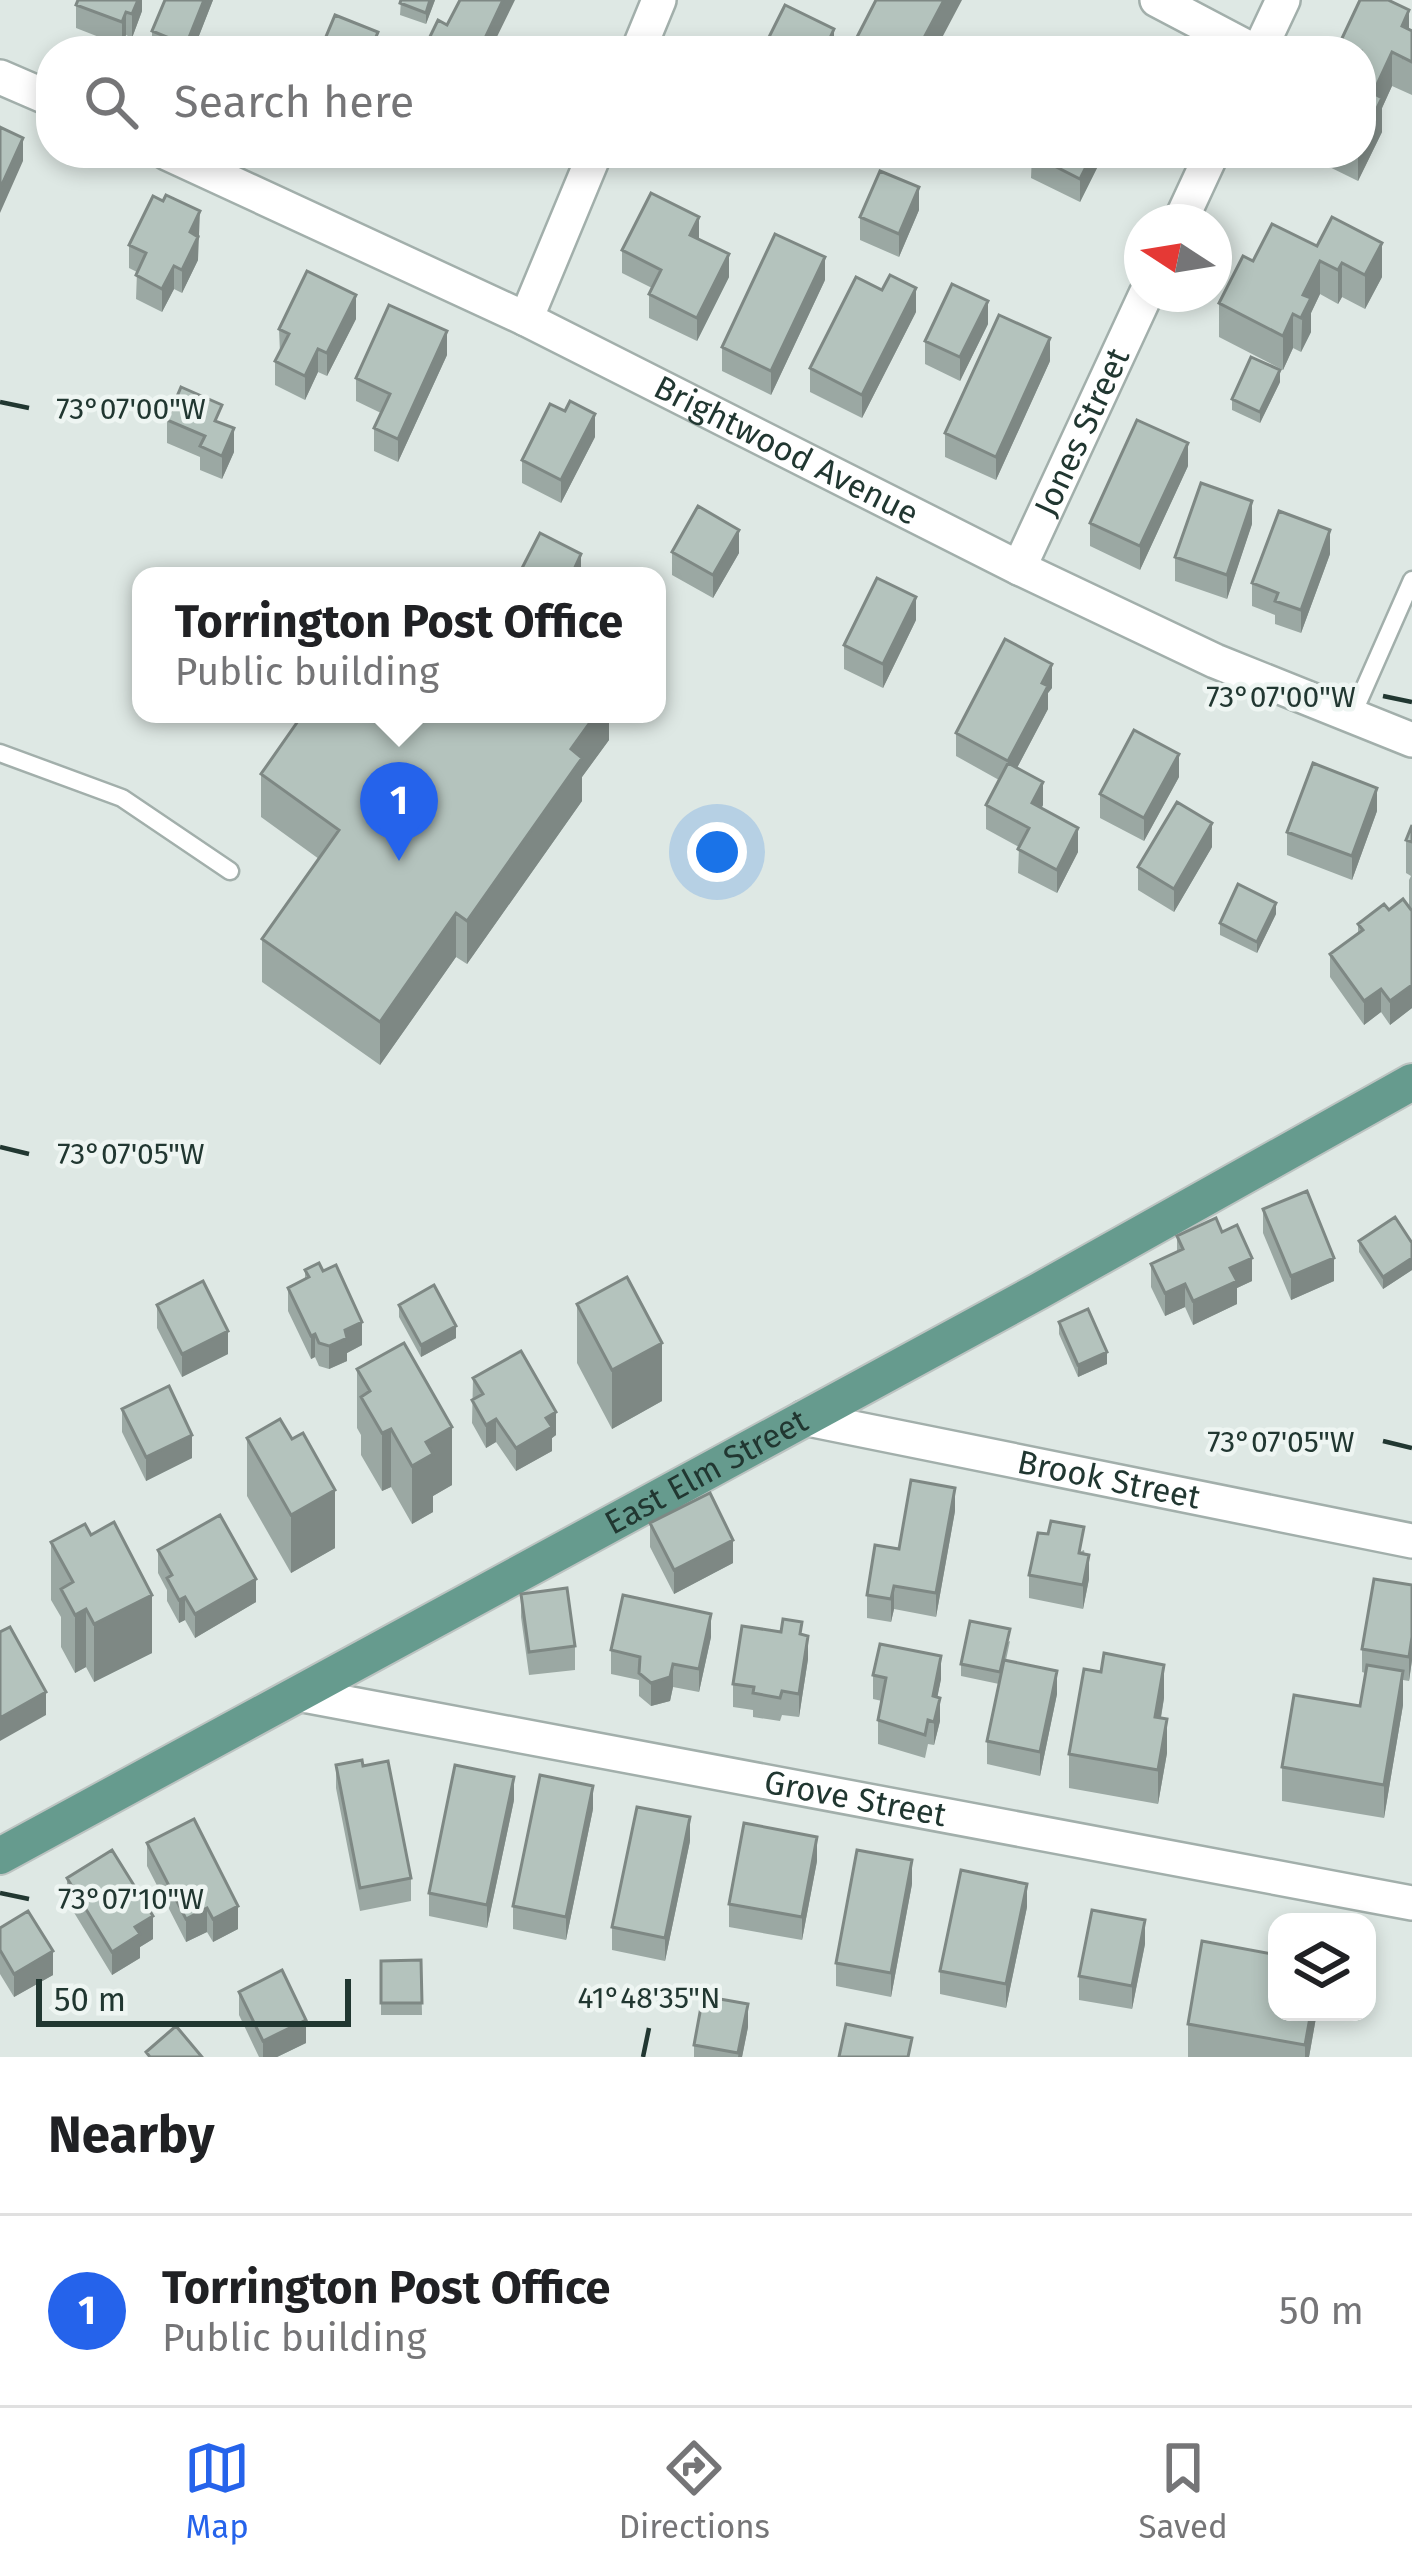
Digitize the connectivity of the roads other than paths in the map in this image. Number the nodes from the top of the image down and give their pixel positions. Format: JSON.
{"nodes":[{"id":1,"x":659,"y":0,"type":"edge"},
{"id":2,"x":1157,"y":0,"type":"edge"},
{"id":3,"x":1283,"y":0,"type":"edge"},
{"id":4,"x":644,"y":36,"type":"edge"},
{"id":5,"x":1228,"y":36,"type":"edge"},
{"id":6,"x":1265,"y":36,"type":"edge"},
{"id":7,"x":0,"y":77,"type":"edge"},
{"id":8,"x":36,"y":93,"type":"edge"},
{"id":9,"x":199,"y":168,"type":"edge"},
{"id":10,"x":590,"y":168,"type":"edge"},
{"id":11,"x":1205,"y":168,"type":"edge"},
{"id":12,"x":1188,"y":204,"type":"edge"},
{"id":13,"x":1138,"y":312,"type":"edge"},
{"id":14,"x":526,"y":320,"type":"junction"},
{"id":15,"x":1019,"y":568,"type":"junction"},
{"id":16,"x":1412,"y":580,"type":"edge"},
{"id":17,"x":1352,"y":716,"type":"junction"},
{"id":18,"x":1412,"y":740,"type":"edge"},
{"id":19,"x":0,"y":753,"type":"edge"},
{"id":20,"x":230,"y":872,"type":"dead end"},
{"id":21,"x":1412,"y":1082,"type":"edge"},
{"id":22,"x":803,"y":1418,"type":"junction"},
{"id":23,"x":1412,"y":1541,"type":"edge"},
{"id":24,"x":298,"y":1694,"type":"junction"},
{"id":25,"x":0,"y":1856,"type":"edge"},
{"id":26,"x":1412,"y":1904,"type":"edge"}],
"edges":[{"from":1,"to":4,"type":"street"},
{"from":2,"to":5,"type":"street"},
{"from":3,"to":6,"type":"street"},
{"from":7,"to":8,"type":"street"},
{"from":9,"to":14,"type":"street","name":"Brightwood Avenue"},
{"from":10,"to":14,"type":"street"},
{"from":11,"to":12,"type":"street"},
{"from":13,"to":15,"type":"street","name":"Jones Street"},
{"from":14,"to":15,"type":"street","name":"Brightwood Avenue"},
{"from":15,"to":17,"type":"street","name":"Brightwood Avenue"},
{"from":16,"to":17,"type":"lane"},
{"from":17,"to":18,"type":"street","name":"Brightwood Avenue"},
{"from":19,"to":20,"type":"lane"},
{"from":21,"to":22,"type":"main road","name":"East Elm Street"},
{"from":22,"to":23,"type":"street","name":"Brook Street"},
{"from":22,"to":24,"type":"main road","name":"East Elm Street"},
{"from":24,"to":25,"type":"main road","name":"East Elm Street"},
{"from":24,"to":26,"type":"street","name":"Grove Street"}]}
